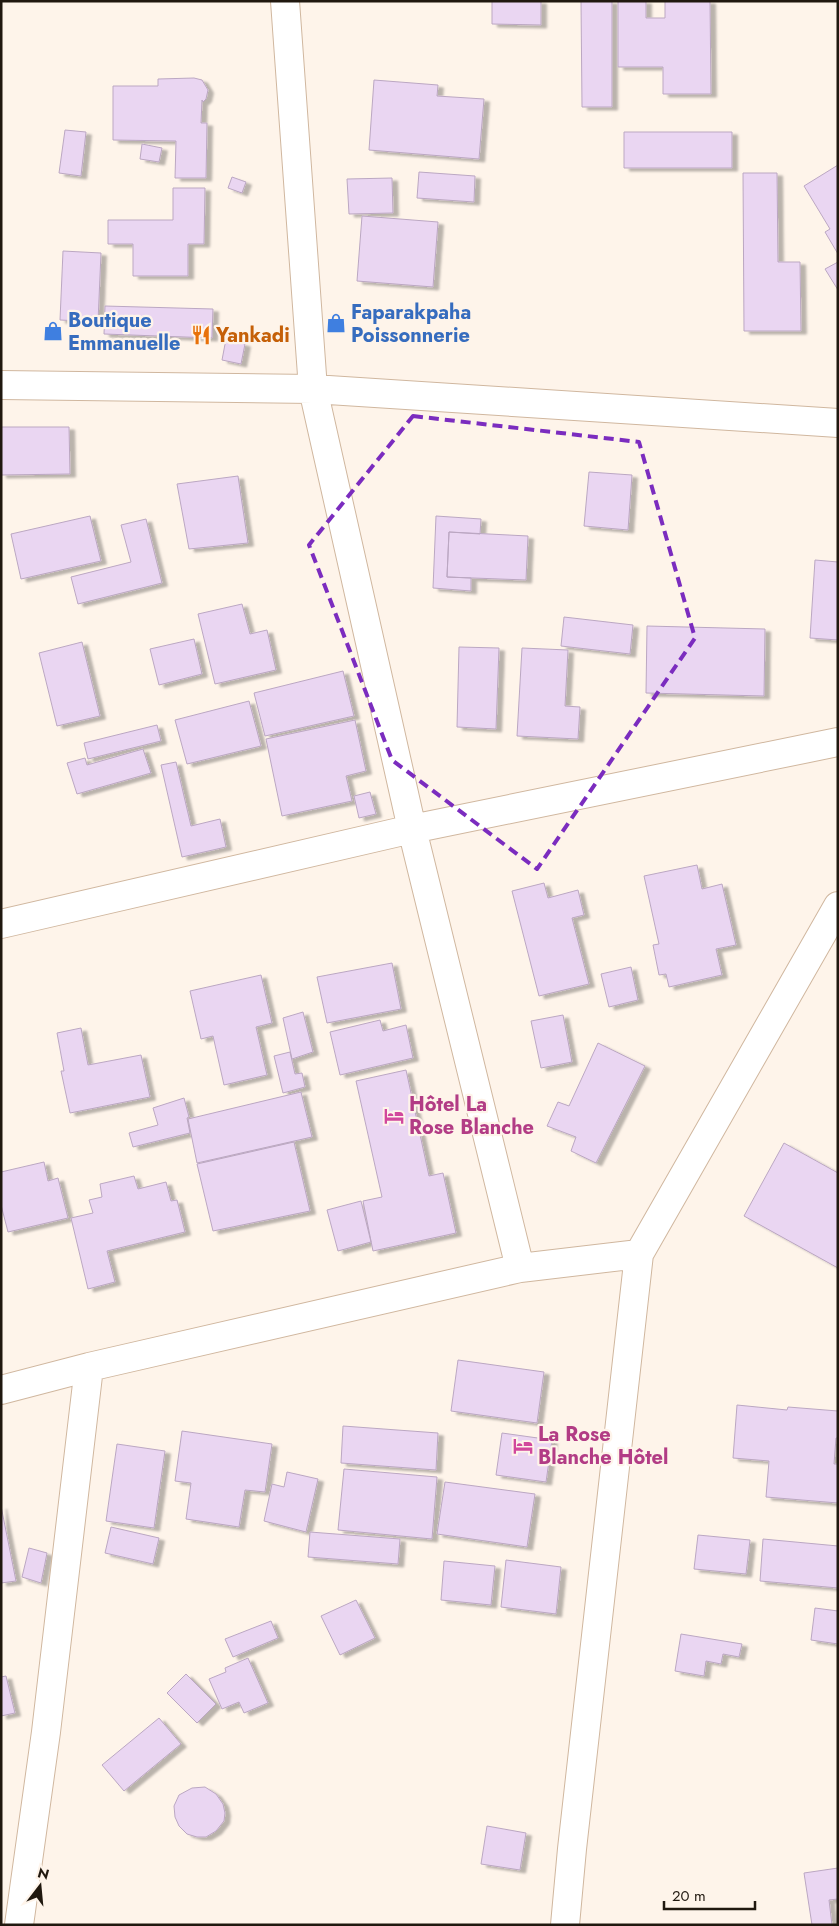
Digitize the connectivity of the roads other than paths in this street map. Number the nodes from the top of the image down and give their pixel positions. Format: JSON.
{"nodes":[{"id":1,"x":285,"y":1,"type":"edge"},
{"id":2,"x":1,"y":385,"type":"edge"},
{"id":3,"x":313,"y":389,"type":"junction"},
{"id":4,"x":838,"y":423,"type":"edge"},
{"id":5,"x":838,"y":742,"type":"edge"},
{"id":6,"x":412,"y":829,"type":"junction"},
{"id":7,"x":838,"y":906,"type":"edge"},
{"id":8,"x":1,"y":924,"type":"edge"},
{"id":9,"x":639,"y":1254,"type":"junction"},
{"id":10,"x":520,"y":1268,"type":"junction"},
{"id":11,"x":89,"y":1367,"type":"junction"},
{"id":12,"x":1,"y":1390,"type":"edge"},
{"id":13,"x":19,"y":1925,"type":"edge"},
{"id":14,"x":565,"y":1925,"type":"edge"}],
"edges":[{"from":1,"to":3,"type":"street"},
{"from":2,"to":3,"type":"street"},
{"from":3,"to":4,"type":"street"},
{"from":3,"to":6,"type":"street"},
{"from":5,"to":6,"type":"street"},
{"from":6,"to":8,"type":"street"},
{"from":6,"to":10,"type":"street"},
{"from":7,"to":9,"type":"street"},
{"from":9,"to":10,"type":"street"},
{"from":9,"to":14,"type":"street"},
{"from":10,"to":11,"type":"street"},
{"from":11,"to":12,"type":"street"},
{"from":11,"to":13,"type":"street"}]}
